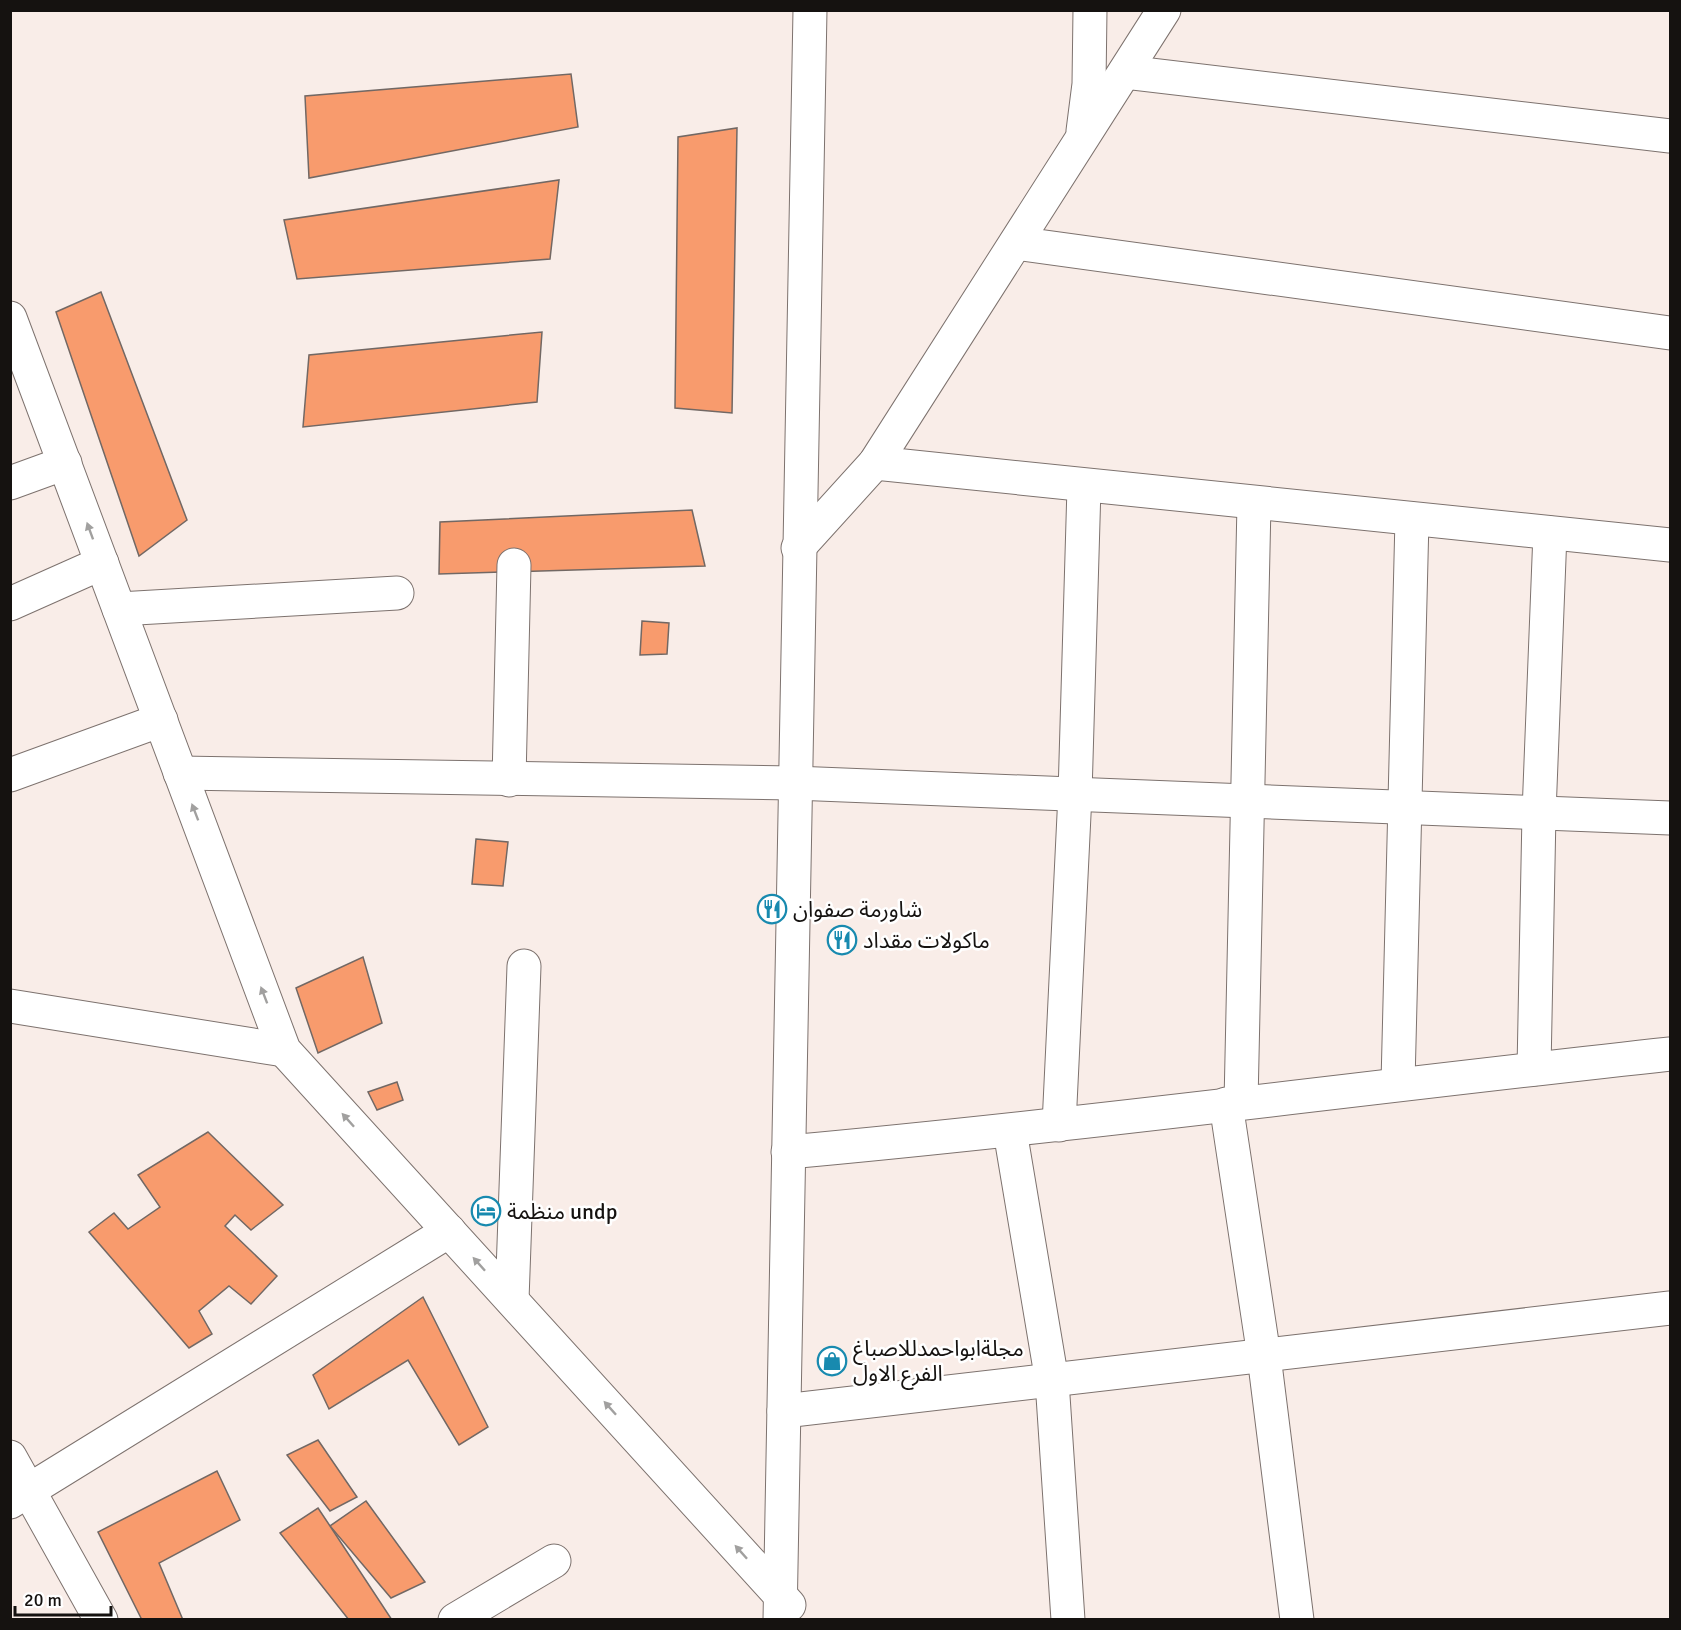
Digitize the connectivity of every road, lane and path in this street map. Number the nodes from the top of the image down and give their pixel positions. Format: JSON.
{"nodes":[{"id":1,"x":810,"y":10,"type":"edge"},
{"id":2,"x":1090,"y":10,"type":"edge"},
{"id":3,"x":1164,"y":10,"type":"edge"},
{"id":4,"x":1125,"y":72,"type":"junction"},
{"id":5,"x":1671,"y":136,"type":"edge"},
{"id":6,"x":1082,"y":140,"type":"junction"},
{"id":7,"x":1016,"y":243,"type":"junction"},
{"id":8,"x":10,"y":318,"type":"edge"},
{"id":9,"x":1671,"y":333,"type":"edge"},
{"id":10,"x":65,"y":463,"type":"junction"},
{"id":11,"x":875,"y":463,"type":"junction"},
{"id":12,"x":10,"y":483,"type":"edge"},
{"id":13,"x":1084,"y":487,"type":"junction"},
{"id":14,"x":1254,"y":504,"type":"junction"},
{"id":15,"x":1412,"y":519,"type":"junction"},
{"id":16,"x":1550,"y":533,"type":"junction"},
{"id":17,"x":1671,"y":545,"type":"edge"},
{"id":18,"x":798,"y":548,"type":"junction"},
{"id":19,"x":102,"y":562,"type":"junction"},
{"id":20,"x":514,"y":565,"type":"dead end"},
{"id":21,"x":397,"y":593,"type":"dead end"},
{"id":22,"x":10,"y":604,"type":"edge"},
{"id":23,"x":119,"y":609,"type":"junction"},
{"id":24,"x":161,"y":720,"type":"junction"},
{"id":25,"x":180,"y":773,"type":"junction"},
{"id":26,"x":10,"y":775,"type":"edge"},
{"id":27,"x":509,"y":780,"type":"junction"},
{"id":28,"x":794,"y":783,"type":"junction"},
{"id":29,"x":1076,"y":794,"type":"junction"},
{"id":30,"x":1247,"y":801,"type":"junction"},
{"id":31,"x":1403,"y":807,"type":"junction"},
{"id":32,"x":1539,"y":813,"type":"junction"},
{"id":33,"x":1671,"y":818,"type":"edge"},
{"id":34,"x":524,"y":966,"type":"dead end"},
{"id":35,"x":10,"y":1006,"type":"edge"},
{"id":36,"x":284,"y":1050,"type":"junction"},
{"id":37,"x":1671,"y":1054,"type":"edge"},
{"id":38,"x":1534,"y":1069,"type":"junction"},
{"id":39,"x":1398,"y":1083,"type":"junction"},
{"id":40,"x":1234,"y":1103,"type":"junction"},
{"id":41,"x":1059,"y":1125,"type":"junction"},
{"id":42,"x":1010,"y":1131,"type":"junction"},
{"id":43,"x":788,"y":1152,"type":"junction"},
{"id":44,"x":449,"y":1231,"type":"junction"},
{"id":45,"x":512,"y":1300,"type":"junction"},
{"id":46,"x":1671,"y":1308,"type":"edge"},
{"id":47,"x":1264,"y":1356,"type":"junction"},
{"id":48,"x":1052,"y":1381,"type":"junction"},
{"id":49,"x":784,"y":1411,"type":"junction"},
{"id":50,"x":10,"y":1457,"type":"edge"},
{"id":51,"x":19,"y":1496,"type":"edge"},
{"id":52,"x":554,"y":1561,"type":"dead end"},
{"id":53,"x":787,"y":1612,"type":"edge"},
{"id":54,"x":101,"y":1620,"type":"edge"},
{"id":55,"x":456,"y":1620,"type":"edge"},
{"id":56,"x":1068,"y":1620,"type":"edge"},
{"id":57,"x":1297,"y":1620,"type":"edge"}],
"edges":[{"from":1,"to":18,"type":"street"},
{"from":2,"to":6,"type":"street"},
{"from":3,"to":4,"type":"street"},
{"from":4,"to":5,"type":"street"},
{"from":4,"to":6,"type":"street"},
{"from":6,"to":7,"type":"street"},
{"from":7,"to":9,"type":"street"},
{"from":7,"to":11,"type":"street"},
{"from":8,"to":10,"type":"street"},
{"from":10,"to":12,"type":"street"},
{"from":19,"to":10,"type":"street","one_way":true},
{"from":11,"to":13,"type":"street"},
{"from":11,"to":18,"type":"street"},
{"from":13,"to":14,"type":"street"},
{"from":13,"to":29,"type":"street"},
{"from":14,"to":15,"type":"street"},
{"from":14,"to":30,"type":"street"},
{"from":15,"to":16,"type":"street"},
{"from":15,"to":31,"type":"street"},
{"from":16,"to":17,"type":"street"},
{"from":16,"to":32,"type":"street"},
{"from":18,"to":28,"type":"street"},
{"from":19,"to":22,"type":"street"},
{"from":19,"to":23,"type":"street"},
{"from":20,"to":27,"type":"street"},
{"from":21,"to":23,"type":"street"},
{"from":23,"to":24,"type":"street"},
{"from":24,"to":25,"type":"street"},
{"from":24,"to":26,"type":"street"},
{"from":25,"to":27,"type":"street"},
{"from":36,"to":25,"type":"street","one_way":true},
{"from":27,"to":28,"type":"street"},
{"from":28,"to":29,"type":"street"},
{"from":28,"to":43,"type":"street"},
{"from":29,"to":30,"type":"street"},
{"from":29,"to":41,"type":"street"},
{"from":30,"to":31,"type":"street"},
{"from":30,"to":40,"type":"street"},
{"from":31,"to":32,"type":"street"},
{"from":31,"to":39,"type":"street"},
{"from":32,"to":33,"type":"street"},
{"from":32,"to":38,"type":"street"},
{"from":34,"to":45,"type":"street"},
{"from":35,"to":36,"type":"street"},
{"from":44,"to":36,"type":"street","one_way":true},
{"from":37,"to":38,"type":"street"},
{"from":38,"to":39,"type":"street"},
{"from":39,"to":40,"type":"street"},
{"from":40,"to":41,"type":"street"},
{"from":40,"to":47,"type":"street"},
{"from":41,"to":42,"type":"street"},
{"from":42,"to":43,"type":"street"},
{"from":42,"to":48,"type":"street"},
{"from":43,"to":49,"type":"street"},
{"from":45,"to":44,"type":"street","one_way":true},
{"from":44,"to":51,"type":"street"},
{"from":53,"to":45,"type":"street","one_way":true},
{"from":46,"to":47,"type":"street"},
{"from":47,"to":48,"type":"street"},
{"from":47,"to":57,"type":"street"},
{"from":48,"to":49,"type":"street"},
{"from":48,"to":56,"type":"street"},
{"from":49,"to":53,"type":"street"},
{"from":50,"to":51,"type":"street"},
{"from":51,"to":54,"type":"street"},
{"from":52,"to":55,"type":"street"}]}
